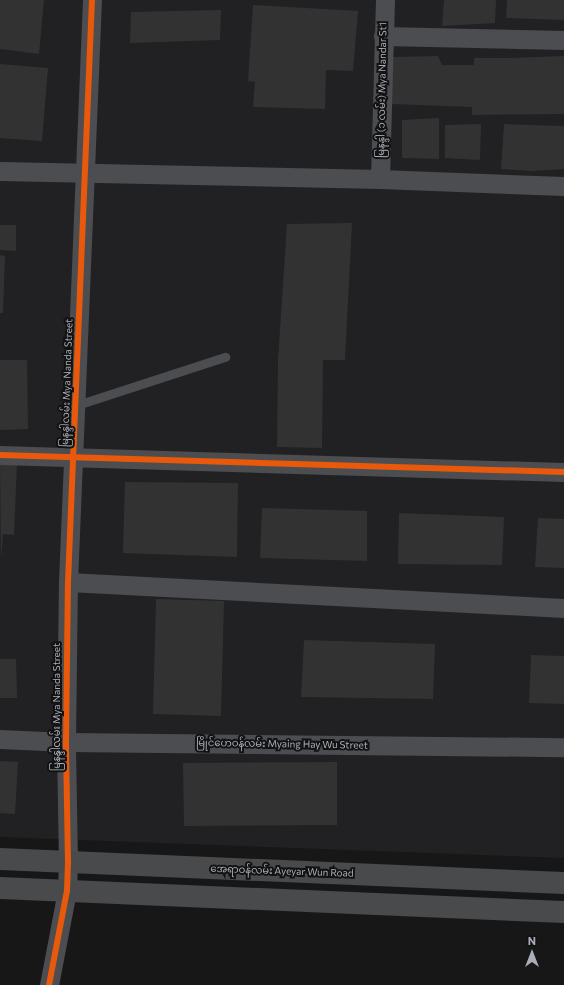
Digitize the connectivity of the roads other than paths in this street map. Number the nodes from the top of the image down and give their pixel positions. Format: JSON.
{"nodes":[{"id":1,"x":92,"y":0,"type":"edge"},
{"id":2,"x":385,"y":0,"type":"edge"},
{"id":3,"x":383,"y":36,"type":"junction"},
{"id":4,"x":564,"y":40,"type":"edge"},
{"id":5,"x":0,"y":171,"type":"edge"},
{"id":6,"x":86,"y":174,"type":"junction"},
{"id":7,"x":380,"y":179,"type":"junction"},
{"id":8,"x":564,"y":186,"type":"edge"},
{"id":9,"x":225,"y":357,"type":"dead end"},
{"id":10,"x":76,"y":405,"type":"junction"},
{"id":11,"x":0,"y":455,"type":"edge"},
{"id":12,"x":75,"y":457,"type":"junction"},
{"id":13,"x":564,"y":472,"type":"edge"},
{"id":14,"x":68,"y":582,"type":"junction"},
{"id":15,"x":564,"y":608,"type":"edge"},
{"id":16,"x":0,"y":739,"type":"edge"},
{"id":17,"x":66,"y":742,"type":"junction"},
{"id":18,"x":564,"y":747,"type":"edge"},
{"id":19,"x":0,"y":859,"type":"edge"},
{"id":20,"x":68,"y":862,"type":"junction"},
{"id":21,"x":564,"y":883,"type":"edge"},
{"id":22,"x":0,"y":888,"type":"edge"},
{"id":23,"x":67,"y":891,"type":"junction"},
{"id":24,"x":564,"y":912,"type":"edge"},
{"id":25,"x":49,"y":985,"type":"edge"}],
"edges":[{"from":1,"to":6,"type":"street","name":"မြနန္ဒါလမ်း Mya Nanda Street"},
{"from":2,"to":3,"type":"street","name":"မြနန္ဒါ (၁ လမ်း) Mya Nandar St1"},
{"from":3,"to":4,"type":"street"},
{"from":3,"to":7,"type":"street","name":"မြနန္ဒါ (၁ လမ်း) Mya Nandar St1"},
{"from":5,"to":6,"type":"street"},
{"from":6,"to":7,"type":"street"},
{"from":6,"to":10,"type":"street","name":"မြနန္ဒါလမ်း Mya Nanda Street"},
{"from":7,"to":8,"type":"street"},
{"from":9,"to":10,"type":"lane"},
{"from":10,"to":12,"type":"street","name":"မြနန္ဒါလမ်း Mya Nanda Street"},
{"from":11,"to":12,"type":"street"},
{"from":12,"to":13,"type":"street"},
{"from":12,"to":14,"type":"street","name":"မြနန္ဒါလမ်း Mya Nanda Street"},
{"from":14,"to":15,"type":"street"},
{"from":14,"to":17,"type":"street","name":"မြနန္ဒါလမ်း Mya Nanda Street"},
{"from":16,"to":17,"type":"street","name":"မြိုင်ဟေဝန်လမ်း Myaing Hay Wu Street"},
{"from":17,"to":18,"type":"street","name":"မြိုင်ဟေဝန်လမ်း Myaing Hay Wu Street"},
{"from":17,"to":20,"type":"street","name":"မြနန္ဒါလမ်း Mya Nanda Street"},
{"from":19,"to":20,"type":"main road","name":"အေရာဝန်လမ်း Ayeyar Wun Road"},
{"from":20,"to":21,"type":"main road","name":"အေရာဝန်လမ်း Ayeyar Wun Road"},
{"from":20,"to":23,"type":"street","name":"မြနန္ဒါလမ်း Mya Nanda Street"},
{"from":22,"to":23,"type":"main road"},
{"from":23,"to":24,"type":"main road"},
{"from":23,"to":25,"type":"street","name":"မြနန္ဒါလမ်း Mya Nanda Street"}]}
